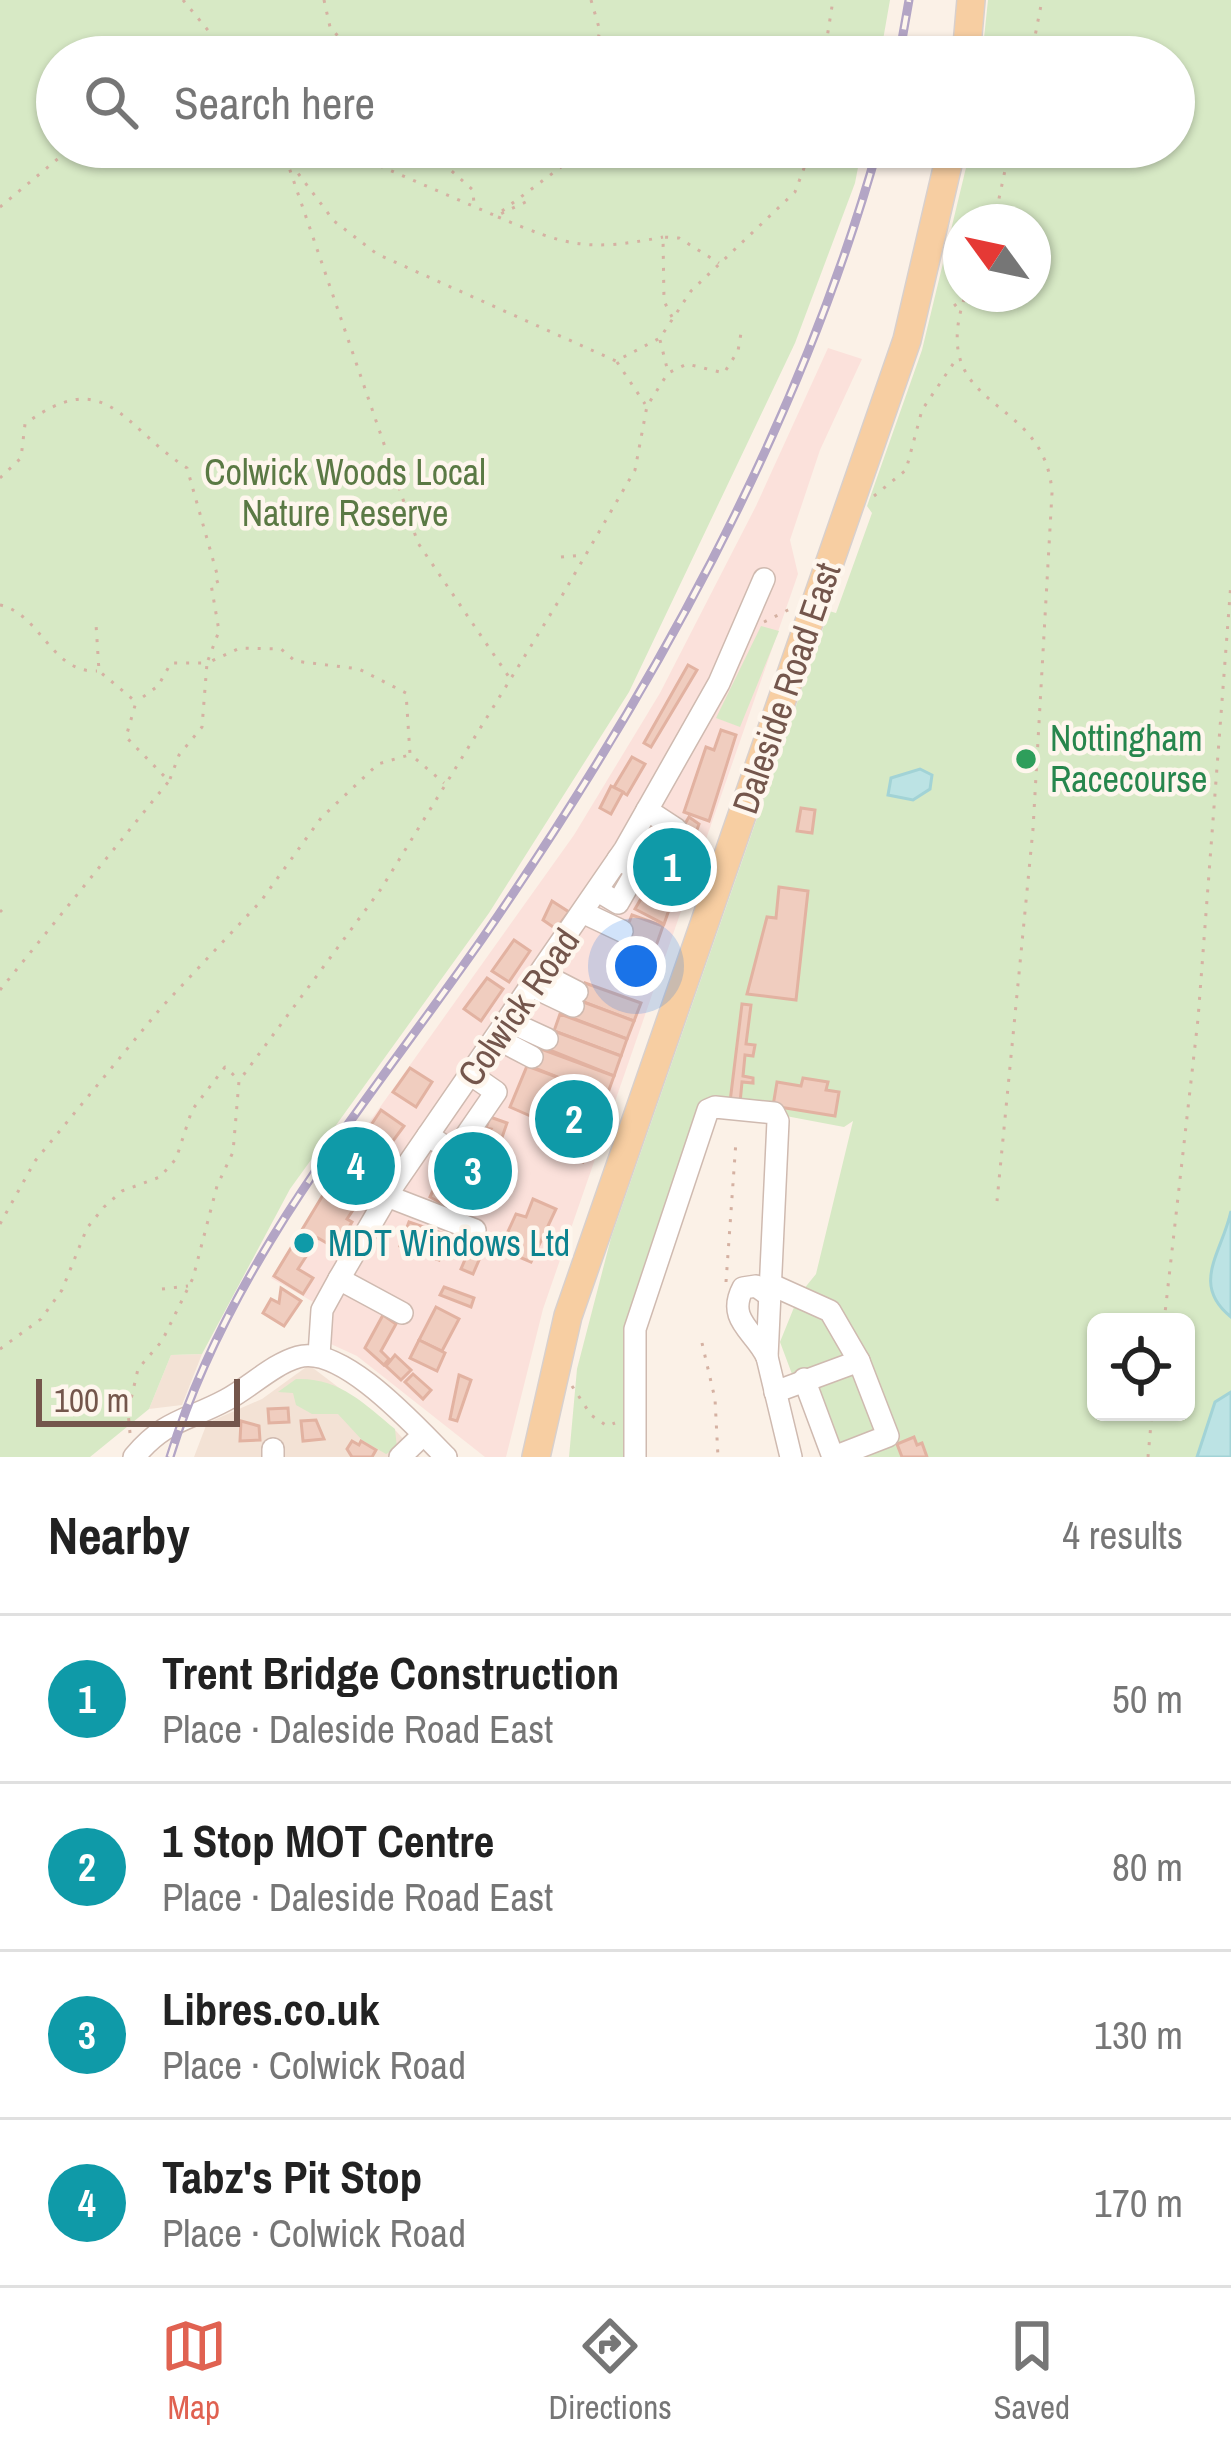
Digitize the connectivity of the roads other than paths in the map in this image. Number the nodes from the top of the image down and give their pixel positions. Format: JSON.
{"nodes":[{"id":1,"x":971,"y":0,"type":"edge"},
{"id":2,"x":968,"y":36,"type":"edge"},
{"id":3,"x":947,"y":168,"type":"edge"},
{"id":4,"x":776,"y":594,"type":"road end"},
{"id":5,"x":647,"y":810,"type":"junction"},
{"id":6,"x":676,"y":830,"type":"dead end"},
{"id":7,"x":584,"y":913,"type":"junction"},
{"id":8,"x":622,"y":931,"type":"dead end"},
{"id":9,"x":537,"y":980,"type":"junction"},
{"id":10,"x":575,"y":999,"type":"dead end"},
{"id":11,"x":502,"y":1029,"type":"junction"},
{"id":12,"x":548,"y":1039,"type":"dead end"},
{"id":13,"x":532,"y":1058,"type":"dead end"},
{"id":14,"x":470,"y":1074,"type":"junction"},
{"id":15,"x":428,"y":1136,"type":"junction"},
{"id":16,"x":387,"y":1196,"type":"junction"},
{"id":17,"x":475,"y":1229,"type":"dead end"},
{"id":18,"x":339,"y":1279,"type":"junction"},
{"id":19,"x":770,"y":1290,"type":"junction"},
{"id":20,"x":402,"y":1313,"type":"dead end"},
{"id":21,"x":319,"y":1355,"type":"junction"},
{"id":22,"x":767,"y":1357,"type":"junction"},
{"id":23,"x":859,"y":1361,"type":"junction"},
{"id":24,"x":805,"y":1379,"type":"junction"},
{"id":25,"x":775,"y":1392,"type":"junction"},
{"id":26,"x":423,"y":1435,"type":"junction"},
{"id":27,"x":542,"y":1448,"type":"edge"},
{"id":28,"x":138,"y":1452,"type":"edge"},
{"id":29,"x":400,"y":1457,"type":"edge"},
{"id":30,"x":446,"y":1457,"type":"edge"},
{"id":31,"x":635,"y":1457,"type":"edge"},
{"id":32,"x":791,"y":1457,"type":"edge"},
{"id":33,"x":833,"y":1457,"type":"edge"}],
"edges":[{"from":1,"to":2,"type":"main road"},
{"from":3,"to":27,"type":"main road","name":"Daleside Road East"},
{"from":4,"to":5,"type":"street","name":"Colwick Road"},
{"from":5,"to":6,"type":"street"},
{"from":5,"to":7,"type":"street","name":"Colwick Road"},
{"from":7,"to":8,"type":"street"},
{"from":7,"to":9,"type":"street","name":"Colwick Road"},
{"from":9,"to":10,"type":"street"},
{"from":9,"to":11,"type":"street","name":"Colwick Road"},
{"from":11,"to":12,"type":"street"},
{"from":11,"to":13,"type":"street"},
{"from":11,"to":14,"type":"street","name":"Colwick Road"},
{"from":14,"to":15,"type":"street","name":"Colwick Road"},
{"from":14,"to":15,"type":"street"},
{"from":15,"to":16,"type":"street","name":"Colwick Road"},
{"from":16,"to":17,"type":"street"},
{"from":16,"to":18,"type":"street","name":"Colwick Road"},
{"from":18,"to":20,"type":"street"},
{"from":18,"to":21,"type":"street","name":"Colwick Road"},
{"from":19,"to":22,"type":"street"},
{"from":19,"to":22,"type":"street"},
{"from":19,"to":23,"type":"street"},
{"from":19,"to":31,"type":"street"},
{"from":21,"to":26,"type":"street"},
{"from":21,"to":28,"type":"street"},
{"from":22,"to":25,"type":"street"},
{"from":23,"to":24,"type":"street"},
{"from":23,"to":33,"type":"street"},
{"from":24,"to":25,"type":"street"},
{"from":24,"to":33,"type":"street"},
{"from":25,"to":32,"type":"street"},
{"from":26,"to":29,"type":"street"},
{"from":26,"to":30,"type":"street"}]}
